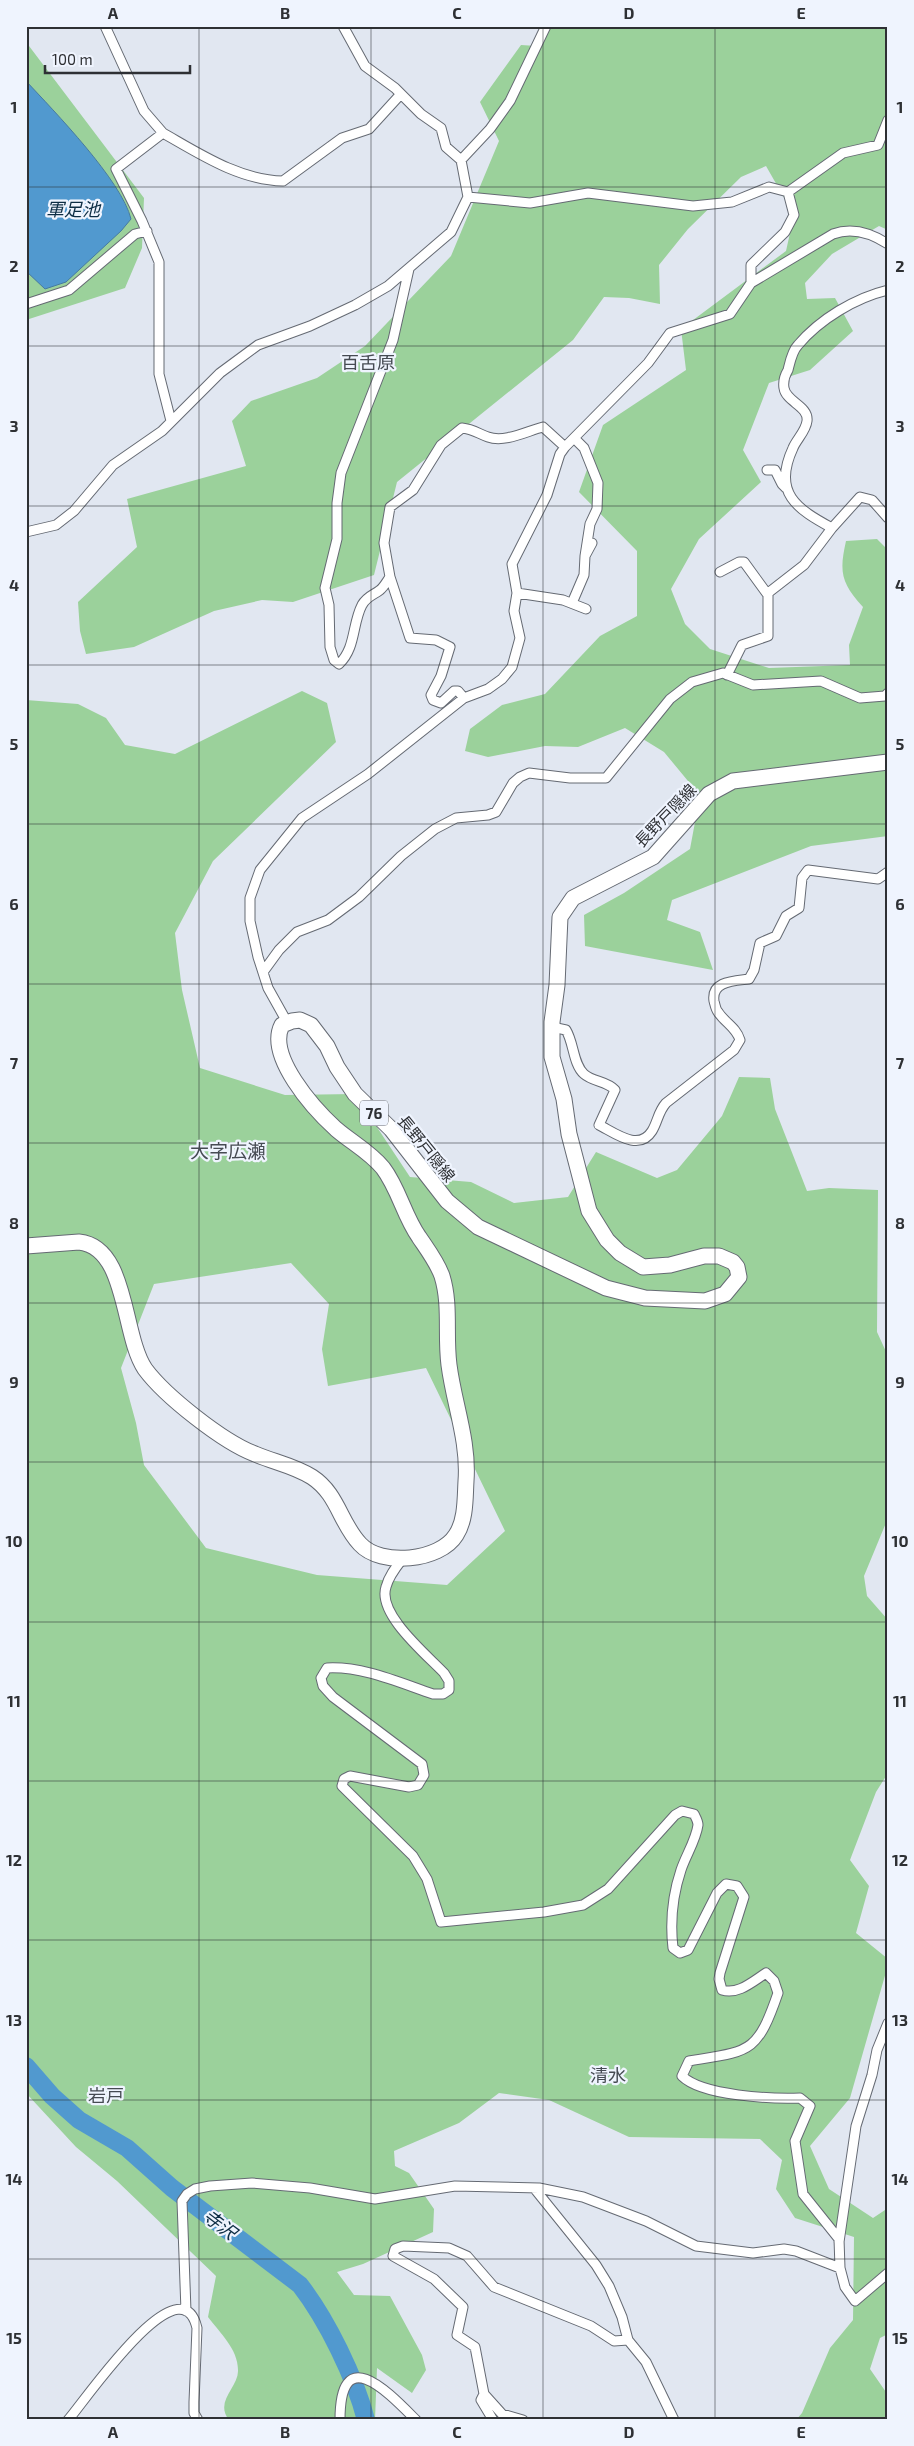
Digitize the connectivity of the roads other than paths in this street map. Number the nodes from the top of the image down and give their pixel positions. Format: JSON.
{"nodes":[{"id":1,"x":105,"y":26,"type":"edge"},
{"id":2,"x":343,"y":26,"type":"edge"},
{"id":3,"x":546,"y":26,"type":"edge"},
{"id":4,"x":400,"y":95,"type":"junction"},
{"id":5,"x":888,"y":120,"type":"edge"},
{"id":6,"x":163,"y":134,"type":"junction"},
{"id":7,"x":461,"y":160,"type":"junction"},
{"id":8,"x":788,"y":192,"type":"junction"},
{"id":9,"x":468,"y":197,"type":"junction"},
{"id":10,"x":146,"y":230,"type":"junction"},
{"id":11,"x":888,"y":244,"type":"edge"},
{"id":12,"x":409,"y":269,"type":"junction"},
{"id":13,"x":751,"y":283,"type":"junction"},
{"id":14,"x":888,"y":290,"type":"edge"},
{"id":15,"x":26,"y":304,"type":"edge"},
{"id":16,"x":171,"y":420,"type":"junction"},
{"id":17,"x":574,"y":438,"type":"junction"},
{"id":18,"x":564,"y":447,"type":"junction"},
{"id":19,"x":766,"y":470,"type":"dead end"},
{"id":20,"x":787,"y":488,"type":"junction"},
{"id":21,"x":888,"y":518,"type":"edge"},
{"id":22,"x":832,"y":528,"type":"junction"},
{"id":23,"x":26,"y":532,"type":"edge"},
{"id":24,"x":592,"y":543,"type":"dead end"},
{"id":25,"x":585,"y":556,"type":"junction"},
{"id":26,"x":720,"y":572,"type":"dead end"},
{"id":27,"x":390,"y":577,"type":"junction"},
{"id":28,"x":517,"y":592,"type":"junction"},
{"id":29,"x":768,"y":595,"type":"junction"},
{"id":30,"x":572,"y":603,"type":"junction"},
{"id":31,"x":586,"y":609,"type":"dead end"},
{"id":32,"x":727,"y":675,"type":"junction"},
{"id":33,"x":888,"y":693,"type":"edge"},
{"id":34,"x":464,"y":698,"type":"junction"},
{"id":35,"x":888,"y":762,"type":"edge"},
{"id":36,"x":888,"y":872,"type":"edge"},
{"id":37,"x":263,"y":972,"type":"junction"},
{"id":38,"x":287,"y":1022,"type":"junction"},
{"id":39,"x":552,"y":1027,"type":"junction"},
{"id":40,"x":26,"y":1246,"type":"edge"},
{"id":41,"x":404,"y":1557,"type":"junction"},
{"id":42,"x":888,"y":2023,"type":"edge"},
{"id":43,"x":534,"y":2188,"type":"junction"},
{"id":44,"x":839,"y":2242,"type":"junction"},
{"id":45,"x":840,"y":2268,"type":"junction"},
{"id":46,"x":888,"y":2273,"type":"edge"},
{"id":47,"x":186,"y":2311,"type":"junction"},
{"id":48,"x":628,"y":2340,"type":"junction"},
{"id":49,"x":484,"y":2394,"type":"junction"},
{"id":50,"x":68,"y":2420,"type":"edge"},
{"id":51,"x":198,"y":2420,"type":"edge"},
{"id":52,"x":340,"y":2420,"type":"edge"},
{"id":53,"x":416,"y":2420,"type":"edge"},
{"id":54,"x":493,"y":2420,"type":"edge"},
{"id":55,"x":523,"y":2420,"type":"edge"},
{"id":56,"x":674,"y":2420,"type":"edge"}],
"edges":[{"from":1,"to":6,"type":"street"},
{"from":2,"to":4,"type":"street"},
{"from":3,"to":7,"type":"street"},
{"from":4,"to":6,"type":"street"},
{"from":4,"to":7,"type":"street"},
{"from":5,"to":8,"type":"street"},
{"from":6,"to":10,"type":"street"},
{"from":7,"to":9,"type":"street"},
{"from":8,"to":9,"type":"street"},
{"from":8,"to":13,"type":"street"},
{"from":9,"to":12,"type":"street"},
{"from":10,"to":15,"type":"street"},
{"from":10,"to":16,"type":"street"},
{"from":11,"to":13,"type":"street"},
{"from":12,"to":16,"type":"street"},
{"from":12,"to":27,"type":"street"},
{"from":13,"to":17,"type":"street"},
{"from":14,"to":20,"type":"street"},
{"from":16,"to":23,"type":"street"},
{"from":17,"to":18,"type":"street"},
{"from":17,"to":25,"type":"street"},
{"from":18,"to":27,"type":"street"},
{"from":18,"to":28,"type":"street"},
{"from":19,"to":20,"type":"street"},
{"from":20,"to":22,"type":"street"},
{"from":21,"to":22,"type":"street"},
{"from":22,"to":29,"type":"street"},
{"from":24,"to":25,"type":"street"},
{"from":25,"to":30,"type":"street"},
{"from":26,"to":29,"type":"street"},
{"from":27,"to":34,"type":"street"},
{"from":28,"to":30,"type":"street"},
{"from":28,"to":34,"type":"street"},
{"from":29,"to":32,"type":"street"},
{"from":30,"to":31,"type":"street"},
{"from":32,"to":33,"type":"street"},
{"from":32,"to":37,"type":"street"},
{"from":34,"to":37,"type":"street"},
{"from":35,"to":39,"type":"main road","name":"長野戸隠線","number":"76"},
{"from":36,"to":39,"type":"street"},
{"from":37,"to":38,"type":"street"},
{"from":38,"to":39,"type":"main road","name":"長野戸隠線","number":"76"},
{"from":38,"to":41,"type":"main road","number":"76"},
{"from":40,"to":41,"type":"main road","number":"76"},
{"from":41,"to":44,"type":"street"},
{"from":42,"to":44,"type":"street"},
{"from":43,"to":45,"type":"street"},
{"from":43,"to":47,"type":"street"},
{"from":43,"to":48,"type":"street"},
{"from":44,"to":45,"type":"street"},
{"from":45,"to":46,"type":"street"},
{"from":47,"to":50,"type":"street"},
{"from":47,"to":51,"type":"street"},
{"from":48,"to":49,"type":"street"},
{"from":48,"to":56,"type":"street"},
{"from":49,"to":54,"type":"street"},
{"from":49,"to":55,"type":"street"},
{"from":52,"to":53,"type":"street"}]}
